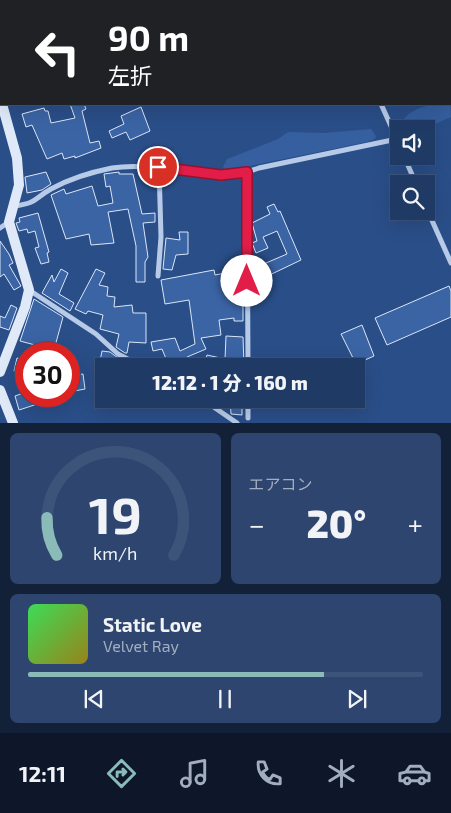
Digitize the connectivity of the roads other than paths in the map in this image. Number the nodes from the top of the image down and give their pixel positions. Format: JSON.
{"nodes":[{"id":1,"x":2,"y":105,"type":"edge"},
{"id":2,"x":381,"y":105,"type":"edge"},
{"id":3,"x":390,"y":124,"type":"edge"},
{"id":4,"x":390,"y":143,"type":"edge"},
{"id":5,"x":158,"y":167,"type":"junction"},
{"id":6,"x":247,"y":172,"type":"junction"},
{"id":7,"x":14,"y":206,"type":"junction"},
{"id":8,"x":432,"y":220,"type":"edge"},
{"id":9,"x":10,"y":222,"type":"junction"},
{"id":10,"x":0,"y":228,"type":"edge"},
{"id":11,"x":451,"y":263,"type":"edge"},
{"id":12,"x":158,"y":276,"type":"dead end"},
{"id":13,"x":29,"y":290,"type":"junction"},
{"id":14,"x":126,"y":358,"type":"edge"},
{"id":15,"x":248,"y":358,"type":"edge"},
{"id":16,"x":0,"y":372,"type":"edge"},
{"id":17,"x":0,"y":390,"type":"edge"},
{"id":18,"x":215,"y":408,"type":"edge"},
{"id":19,"x":248,"y":408,"type":"edge"},
{"id":20,"x":248,"y":418,"type":"dead end"},
{"id":21,"x":13,"y":423,"type":"edge"},
{"id":22,"x":237,"y":423,"type":"edge"}],
"edges":[{"from":1,"to":7,"type":"main road"},
{"from":2,"to":3,"type":"street"},
{"from":4,"to":6,"type":"street"},
{"from":5,"to":6,"type":"street"},
{"from":5,"to":7,"type":"street"},
{"from":5,"to":12,"type":"street"},
{"from":6,"to":15,"type":"street"},
{"from":7,"to":9,"type":"main road"},
{"from":8,"to":11,"type":"street"},
{"from":9,"to":10,"type":"street"},
{"from":9,"to":13,"type":"main road"},
{"from":13,"to":14,"type":"street"},
{"from":13,"to":16,"type":"main road"},
{"from":17,"to":21,"type":"main road"},
{"from":18,"to":22,"type":"street"},
{"from":19,"to":20,"type":"street"}]}
